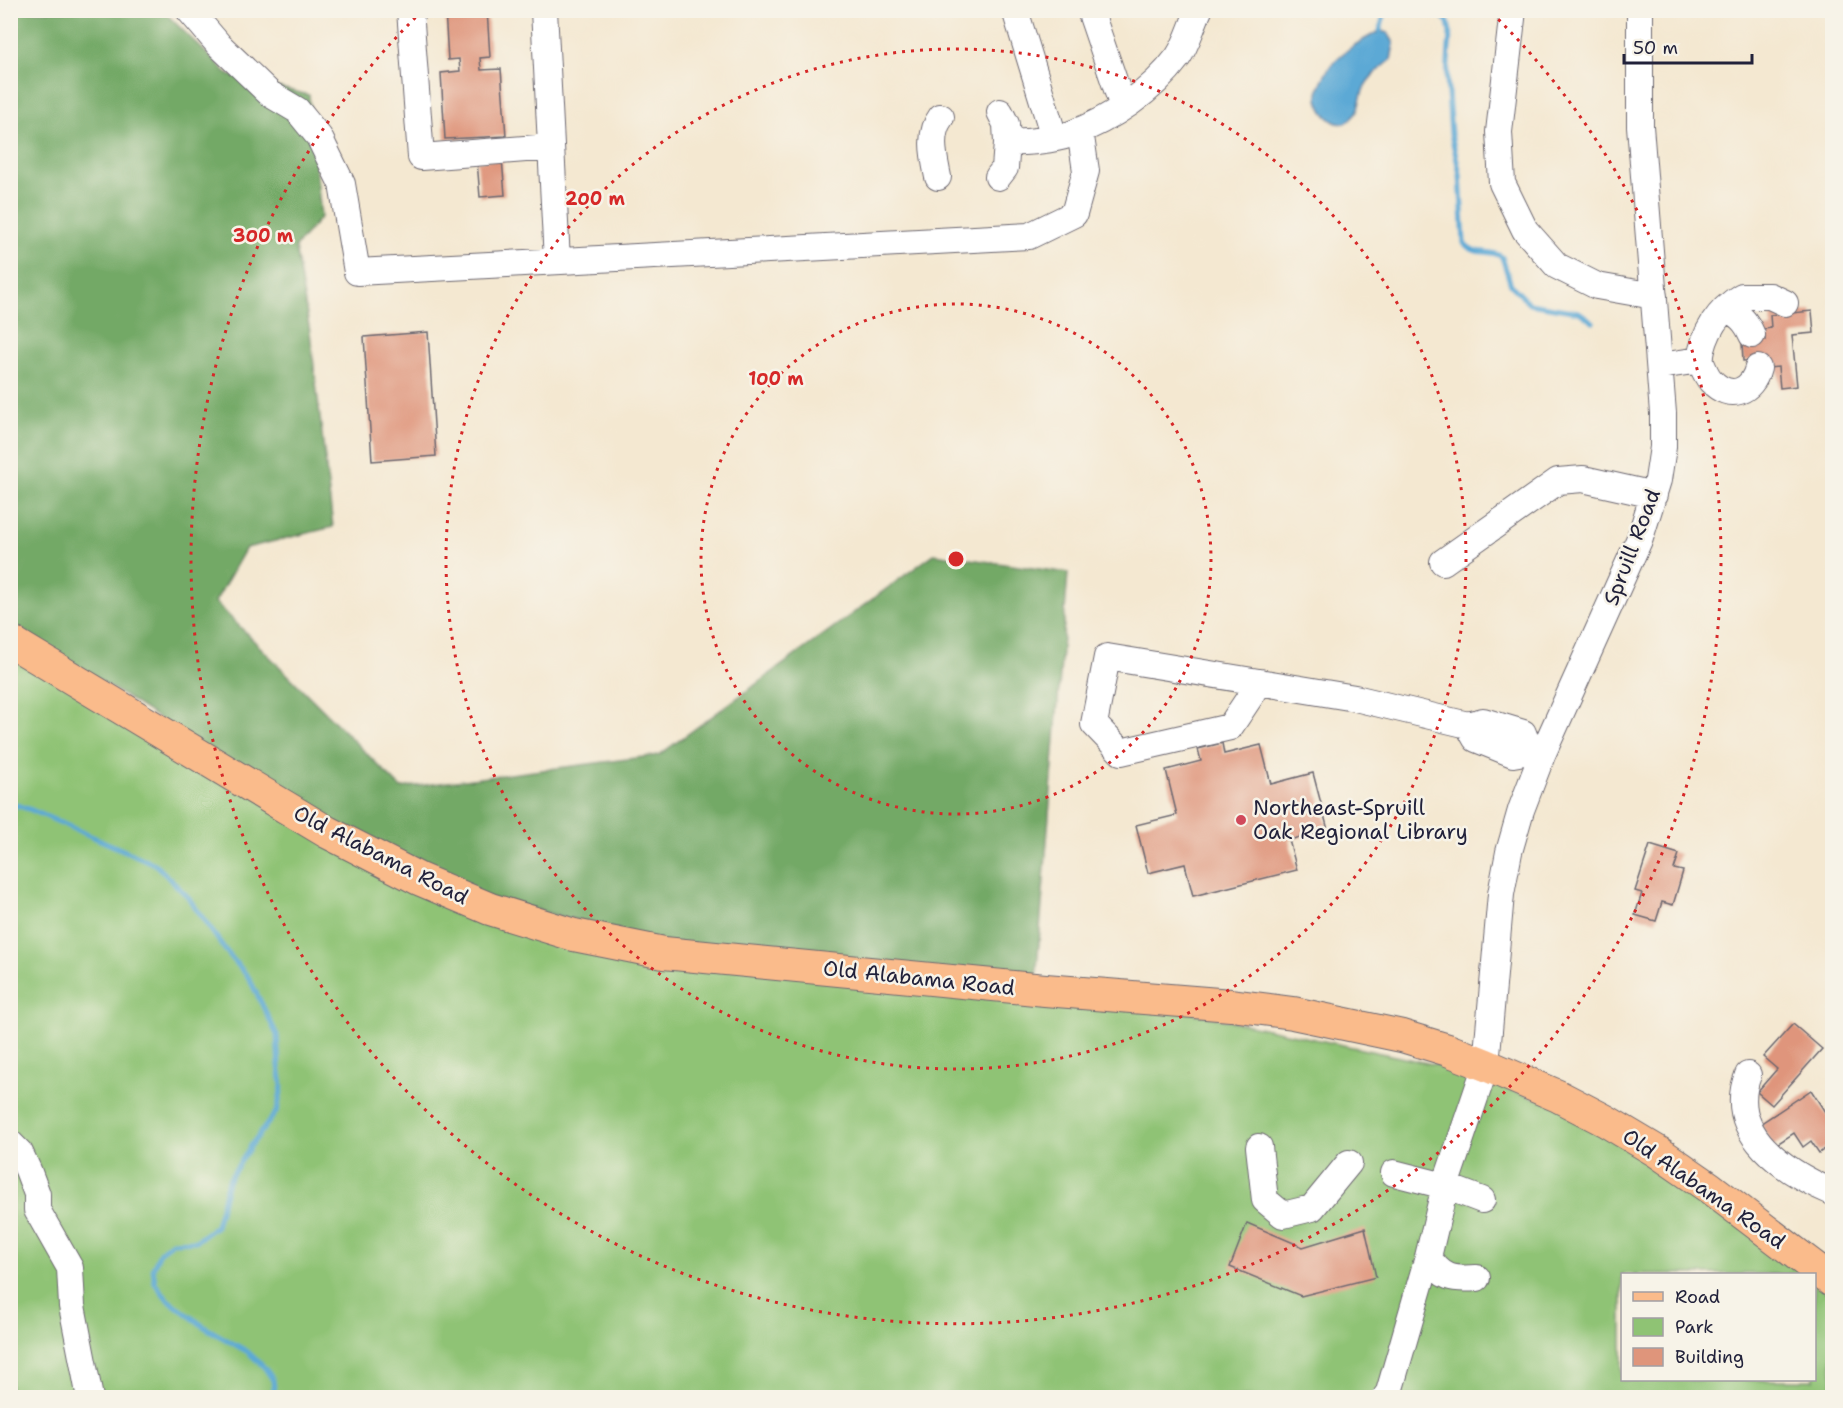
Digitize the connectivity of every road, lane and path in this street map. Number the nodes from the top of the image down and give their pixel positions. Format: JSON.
{"nodes":[{"id":1,"x":189,"y":10,"type":"edge"},
{"id":2,"x":410,"y":10,"type":"edge"},
{"id":3,"x":543,"y":10,"type":"edge"},
{"id":4,"x":1015,"y":10,"type":"edge"},
{"id":5,"x":1090,"y":10,"type":"edge"},
{"id":6,"x":1199,"y":10,"type":"edge"},
{"id":7,"x":1513,"y":10,"type":"edge"},
{"id":8,"x":1640,"y":10,"type":"edge"},
{"id":9,"x":1123,"y":106,"type":"junction"},
{"id":10,"x":1000,"y":112,"type":"dead end"},
{"id":11,"x":941,"y":117,"type":"dead end"},
{"id":12,"x":1080,"y":130,"type":"junction"},
{"id":13,"x":1053,"y":137,"type":"junction"},
{"id":14,"x":1007,"y":143,"type":"junction"},
{"id":15,"x":551,"y":147,"type":"junction"},
{"id":16,"x":938,"y":177,"type":"dead end"},
{"id":17,"x":998,"y":177,"type":"dead end"},
{"id":18,"x":556,"y":261,"type":"junction"},
{"id":19,"x":1654,"y":296,"type":"junction"},
{"id":20,"x":1785,"y":303,"type":"dead end"},
{"id":21,"x":1725,"y":309,"type":"junction"},
{"id":22,"x":1752,"y":335,"type":"dead end"},
{"id":23,"x":1700,"y":360,"type":"junction"},
{"id":24,"x":1660,"y":366,"type":"junction"},
{"id":25,"x":1758,"y":368,"type":"dead end"},
{"id":26,"x":1654,"y":495,"type":"junction"},
{"id":27,"x":1443,"y":562,"type":"dead end"},
{"id":28,"x":10,"y":641,"type":"edge"},
{"id":29,"x":1260,"y":682,"type":"junction"},
{"id":30,"x":1536,"y":753,"type":"junction"},
{"id":31,"x":1486,"y":1065,"type":"junction"},
{"id":32,"x":1748,"y":1075,"type":"dead end"},
{"id":33,"x":10,"y":1143,"type":"edge"},
{"id":34,"x":1258,"y":1147,"type":"dead end"},
{"id":35,"x":1349,"y":1163,"type":"dead end"},
{"id":36,"x":1394,"y":1173,"type":"dead end"},
{"id":37,"x":1445,"y":1186,"type":"junction"},
{"id":38,"x":1833,"y":1192,"type":"edge"},
{"id":39,"x":1482,"y":1200,"type":"dead end"},
{"id":40,"x":1428,"y":1257,"type":"junction"},
{"id":41,"x":1477,"y":1278,"type":"dead end"},
{"id":42,"x":1833,"y":1281,"type":"edge"},
{"id":43,"x":90,"y":1398,"type":"edge"},
{"id":44,"x":1385,"y":1398,"type":"edge"}],
"edges":[{"from":1,"to":18,"type":"street"},
{"from":2,"to":15,"type":"street"},
{"from":3,"to":15,"type":"street"},
{"from":4,"to":13,"type":"street"},
{"from":5,"to":9,"type":"street"},
{"from":6,"to":9,"type":"street"},
{"from":7,"to":19,"type":"street"},
{"from":8,"to":19,"type":"street","name":"Spruill Road"},
{"from":9,"to":12,"type":"street"},
{"from":10,"to":14,"type":"street"},
{"from":11,"to":16,"type":"street"},
{"from":12,"to":13,"type":"street"},
{"from":12,"to":18,"type":"street"},
{"from":13,"to":14,"type":"street"},
{"from":14,"to":17,"type":"street"},
{"from":15,"to":18,"type":"street"},
{"from":19,"to":24,"type":"street","name":"Spruill Road"},
{"from":20,"to":21,"type":"street"},
{"from":21,"to":22,"type":"street"},
{"from":21,"to":23,"type":"street"},
{"from":23,"to":24,"type":"street"},
{"from":23,"to":25,"type":"street"},
{"from":24,"to":26,"type":"street","name":"Spruill Road"},
{"from":26,"to":27,"type":"street"},
{"from":26,"to":30,"type":"street","name":"Spruill Road"},
{"from":28,"to":31,"type":"main road","name":"Old Alabama Road"},
{"from":29,"to":29,"type":"street"},
{"from":29,"to":30,"type":"street"},
{"from":30,"to":31,"type":"street","name":"Spruill Road"},
{"from":31,"to":37,"type":"street","name":"Spruill Road"},
{"from":31,"to":42,"type":"main road","name":"Old Alabama Road"},
{"from":32,"to":38,"type":"street"},
{"from":33,"to":43,"type":"street"},
{"from":34,"to":35,"type":"street"},
{"from":36,"to":37,"type":"street"},
{"from":37,"to":39,"type":"street"},
{"from":37,"to":40,"type":"street","name":"Spruill Road"},
{"from":40,"to":41,"type":"street"},
{"from":40,"to":44,"type":"street","name":"Spruill Road"}]}
